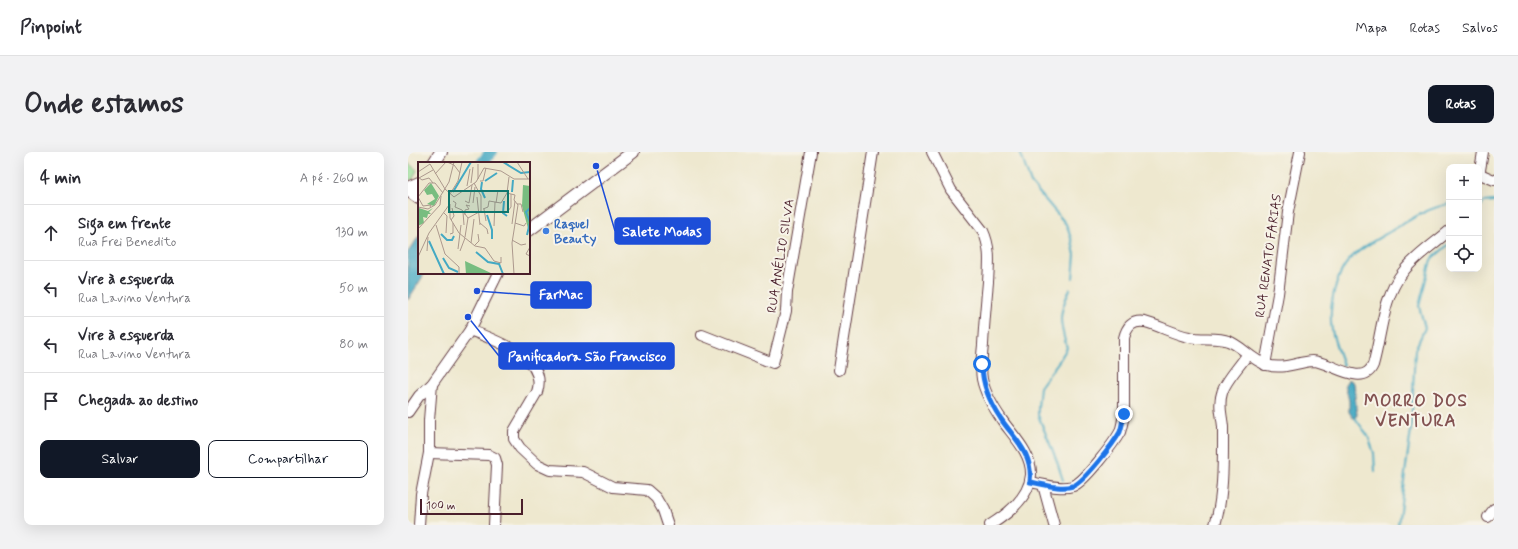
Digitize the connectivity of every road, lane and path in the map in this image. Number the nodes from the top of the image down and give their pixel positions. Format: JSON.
{"nodes":[{"id":1,"x":441,"y":152,"type":"edge"},
{"id":2,"x":633,"y":152,"type":"edge"},
{"id":3,"x":811,"y":152,"type":"edge"},
{"id":4,"x":873,"y":152,"type":"edge"},
{"id":5,"x":932,"y":152,"type":"edge"},
{"id":6,"x":1300,"y":152,"type":"edge"},
{"id":7,"x":1483,"y":152,"type":"edge"},
{"id":8,"x":435,"y":162,"type":"edge"},
{"id":9,"x":1481,"y":164,"type":"edge"},
{"id":10,"x":1482,"y":176,"type":"edge"},
{"id":11,"x":1494,"y":180,"type":"edge"},
{"id":12,"x":530,"y":229,"type":"edge"},
{"id":13,"x":1446,"y":234,"type":"edge"},
{"id":14,"x":498,"y":274,"type":"edge"},
{"id":15,"x":470,"y":330,"type":"junction"},
{"id":16,"x":702,"y":335,"type":"dead end"},
{"id":17,"x":1247,"y":355,"type":"junction"},
{"id":18,"x":1265,"y":365,"type":"junction"},
{"id":19,"x":839,"y":370,"type":"dead end"},
{"id":20,"x":432,"y":384,"type":"junction"},
{"id":21,"x":408,"y":412,"type":"edge"},
{"id":22,"x":429,"y":453,"type":"junction"},
{"id":23,"x":1030,"y":482,"type":"junction"},
{"id":24,"x":1042,"y":485,"type":"junction"},
{"id":25,"x":419,"y":525,"type":"edge"},
{"id":26,"x":494,"y":525,"type":"edge"},
{"id":27,"x":668,"y":525,"type":"edge"},
{"id":28,"x":990,"y":525,"type":"edge"},
{"id":29,"x":1054,"y":525,"type":"edge"},
{"id":30,"x":1215,"y":525,"type":"edge"}],
"edges":[{"from":1,"to":8,"type":"main road"},
{"from":2,"to":12,"type":"main road"},
{"from":3,"to":16,"type":"street","name":"RUA ANÉLIO SILVA"},
{"from":4,"to":19,"type":"street"},
{"from":5,"to":23,"type":"street"},
{"from":6,"to":18,"type":"street","name":"RUA RENATO FARIAS"},
{"from":7,"to":9,"type":"street"},
{"from":10,"to":11,"type":"street"},
{"from":13,"to":18,"type":"street"},
{"from":14,"to":15,"type":"street"},
{"from":15,"to":20,"type":"street"},
{"from":15,"to":27,"type":"street"},
{"from":17,"to":18,"type":"street"},
{"from":17,"to":24,"type":"street"},
{"from":17,"to":30,"type":"street"},
{"from":20,"to":21,"type":"street"},
{"from":20,"to":22,"type":"street"},
{"from":22,"to":25,"type":"street"},
{"from":22,"to":26,"type":"street"},
{"from":23,"to":24,"type":"street"},
{"from":23,"to":28,"type":"street"},
{"from":24,"to":29,"type":"street"}]}
